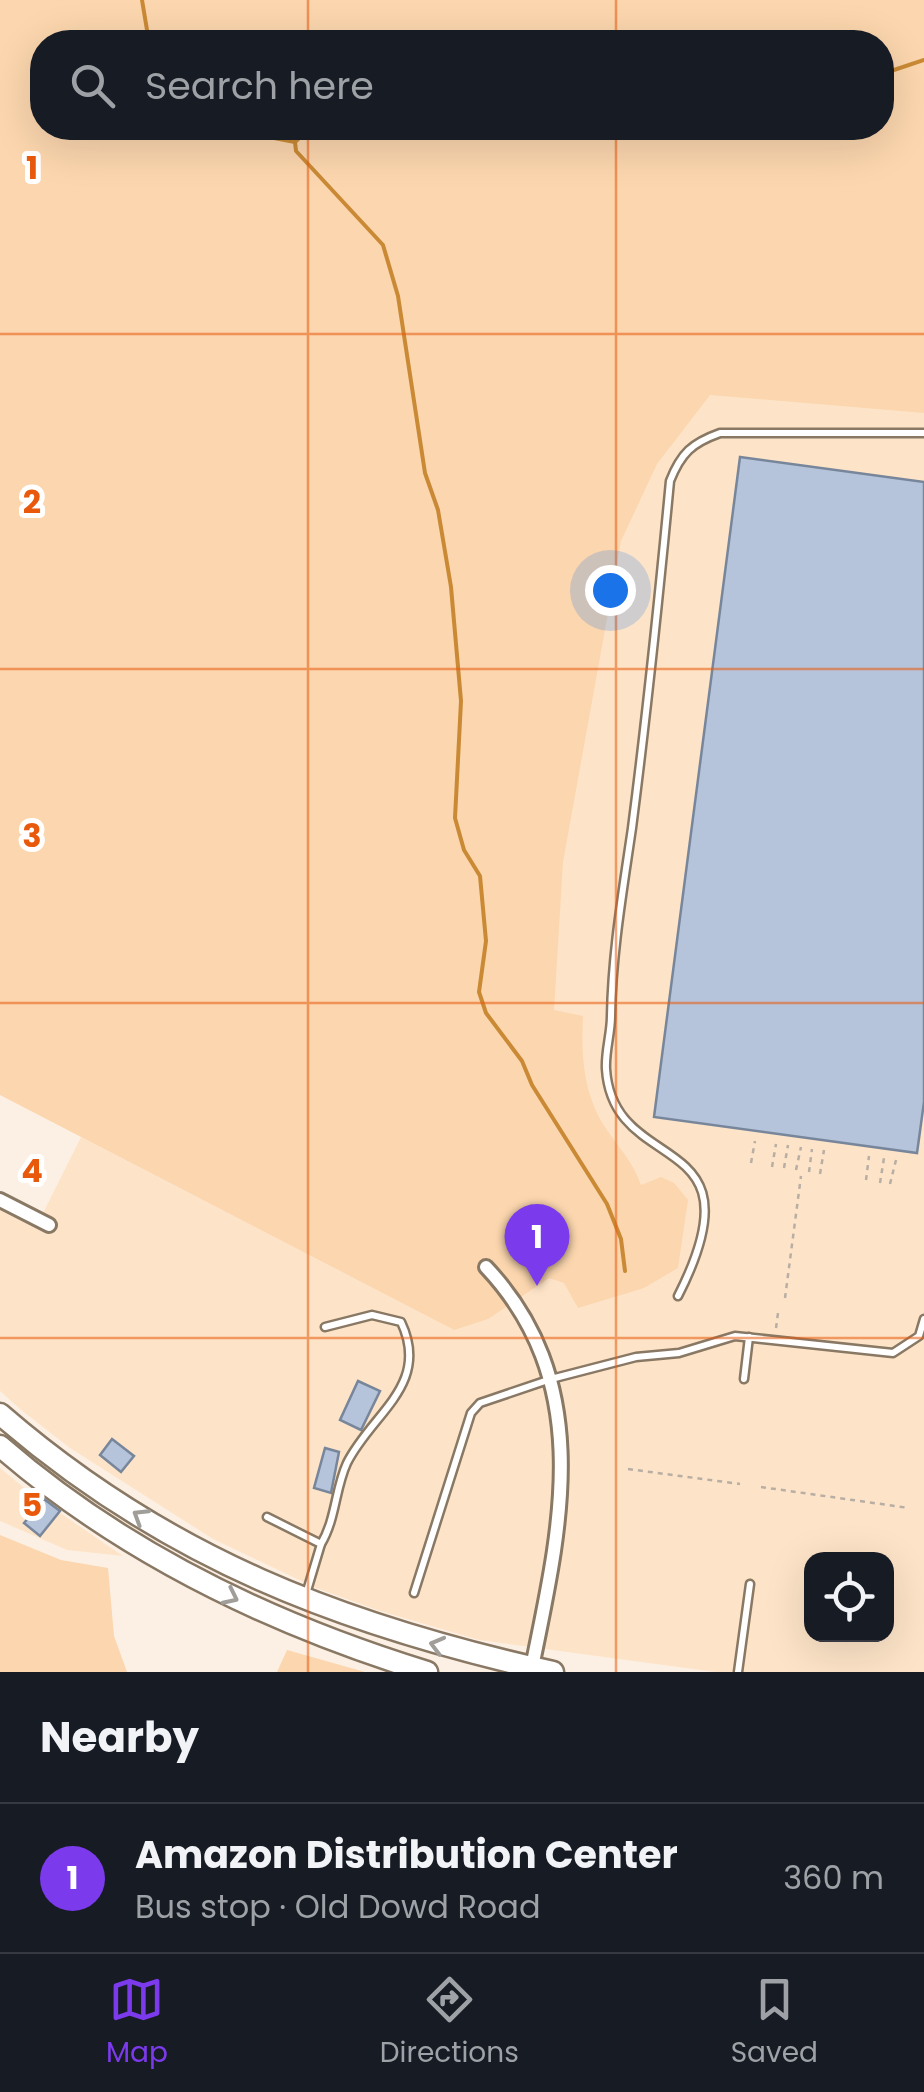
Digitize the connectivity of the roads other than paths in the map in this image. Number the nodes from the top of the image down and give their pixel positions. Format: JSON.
{"nodes":[{"id":1,"x":924,"y":433,"type":"edge"},
{"id":2,"x":0,"y":1200,"type":"edge"},
{"id":3,"x":49,"y":1225,"type":"dead end"},
{"id":4,"x":486,"y":1267,"type":"dead end"},
{"id":5,"x":678,"y":1296,"type":"dead end"},
{"id":6,"x":924,"y":1319,"type":"edge"},
{"id":7,"x":325,"y":1327,"type":"dead end"},
{"id":8,"x":749,"y":1338,"type":"junction"},
{"id":9,"x":551,"y":1379,"type":"junction"},
{"id":10,"x":744,"y":1379,"type":"dead end"},
{"id":11,"x":0,"y":1414,"type":"edge"},
{"id":12,"x":17,"y":1428,"type":"junction"},
{"id":13,"x":2,"y":1448,"type":"edge"},
{"id":14,"x":267,"y":1517,"type":"dead end"},
{"id":15,"x":321,"y":1544,"type":"junction"},
{"id":16,"x":750,"y":1584,"type":"dead end"},
{"id":17,"x":414,"y":1592,"type":"dead end"},
{"id":18,"x":304,"y":1600,"type":"junction"},
{"id":19,"x":532,"y":1667,"type":"junction"},
{"id":20,"x":426,"y":1672,"type":"edge"},
{"id":21,"x":554,"y":1672,"type":"edge"},
{"id":22,"x":738,"y":1672,"type":"edge"}],
"edges":[{"from":1,"to":5,"type":"lane"},
{"from":2,"to":3,"type":"street"},
{"from":4,"to":9,"type":"street"},
{"from":6,"to":8,"type":"lane"},
{"from":7,"to":15,"type":"lane"},
{"from":8,"to":9,"type":"lane"},
{"from":8,"to":10,"type":"lane"},
{"from":9,"to":17,"type":"lane"},
{"from":9,"to":19,"type":"street"},
{"from":11,"to":12,"type":"main road"},
{"from":12,"to":13,"type":"main road"},
{"from":18,"to":12,"type":"main road","one_way":true},
{"from":13,"to":20,"type":"main road","one_way":true},
{"from":14,"to":15,"type":"lane"},
{"from":15,"to":18,"type":"lane"},
{"from":16,"to":22,"type":"lane"},
{"from":19,"to":18,"type":"main road","one_way":true},
{"from":19,"to":21,"type":"main road"}]}
